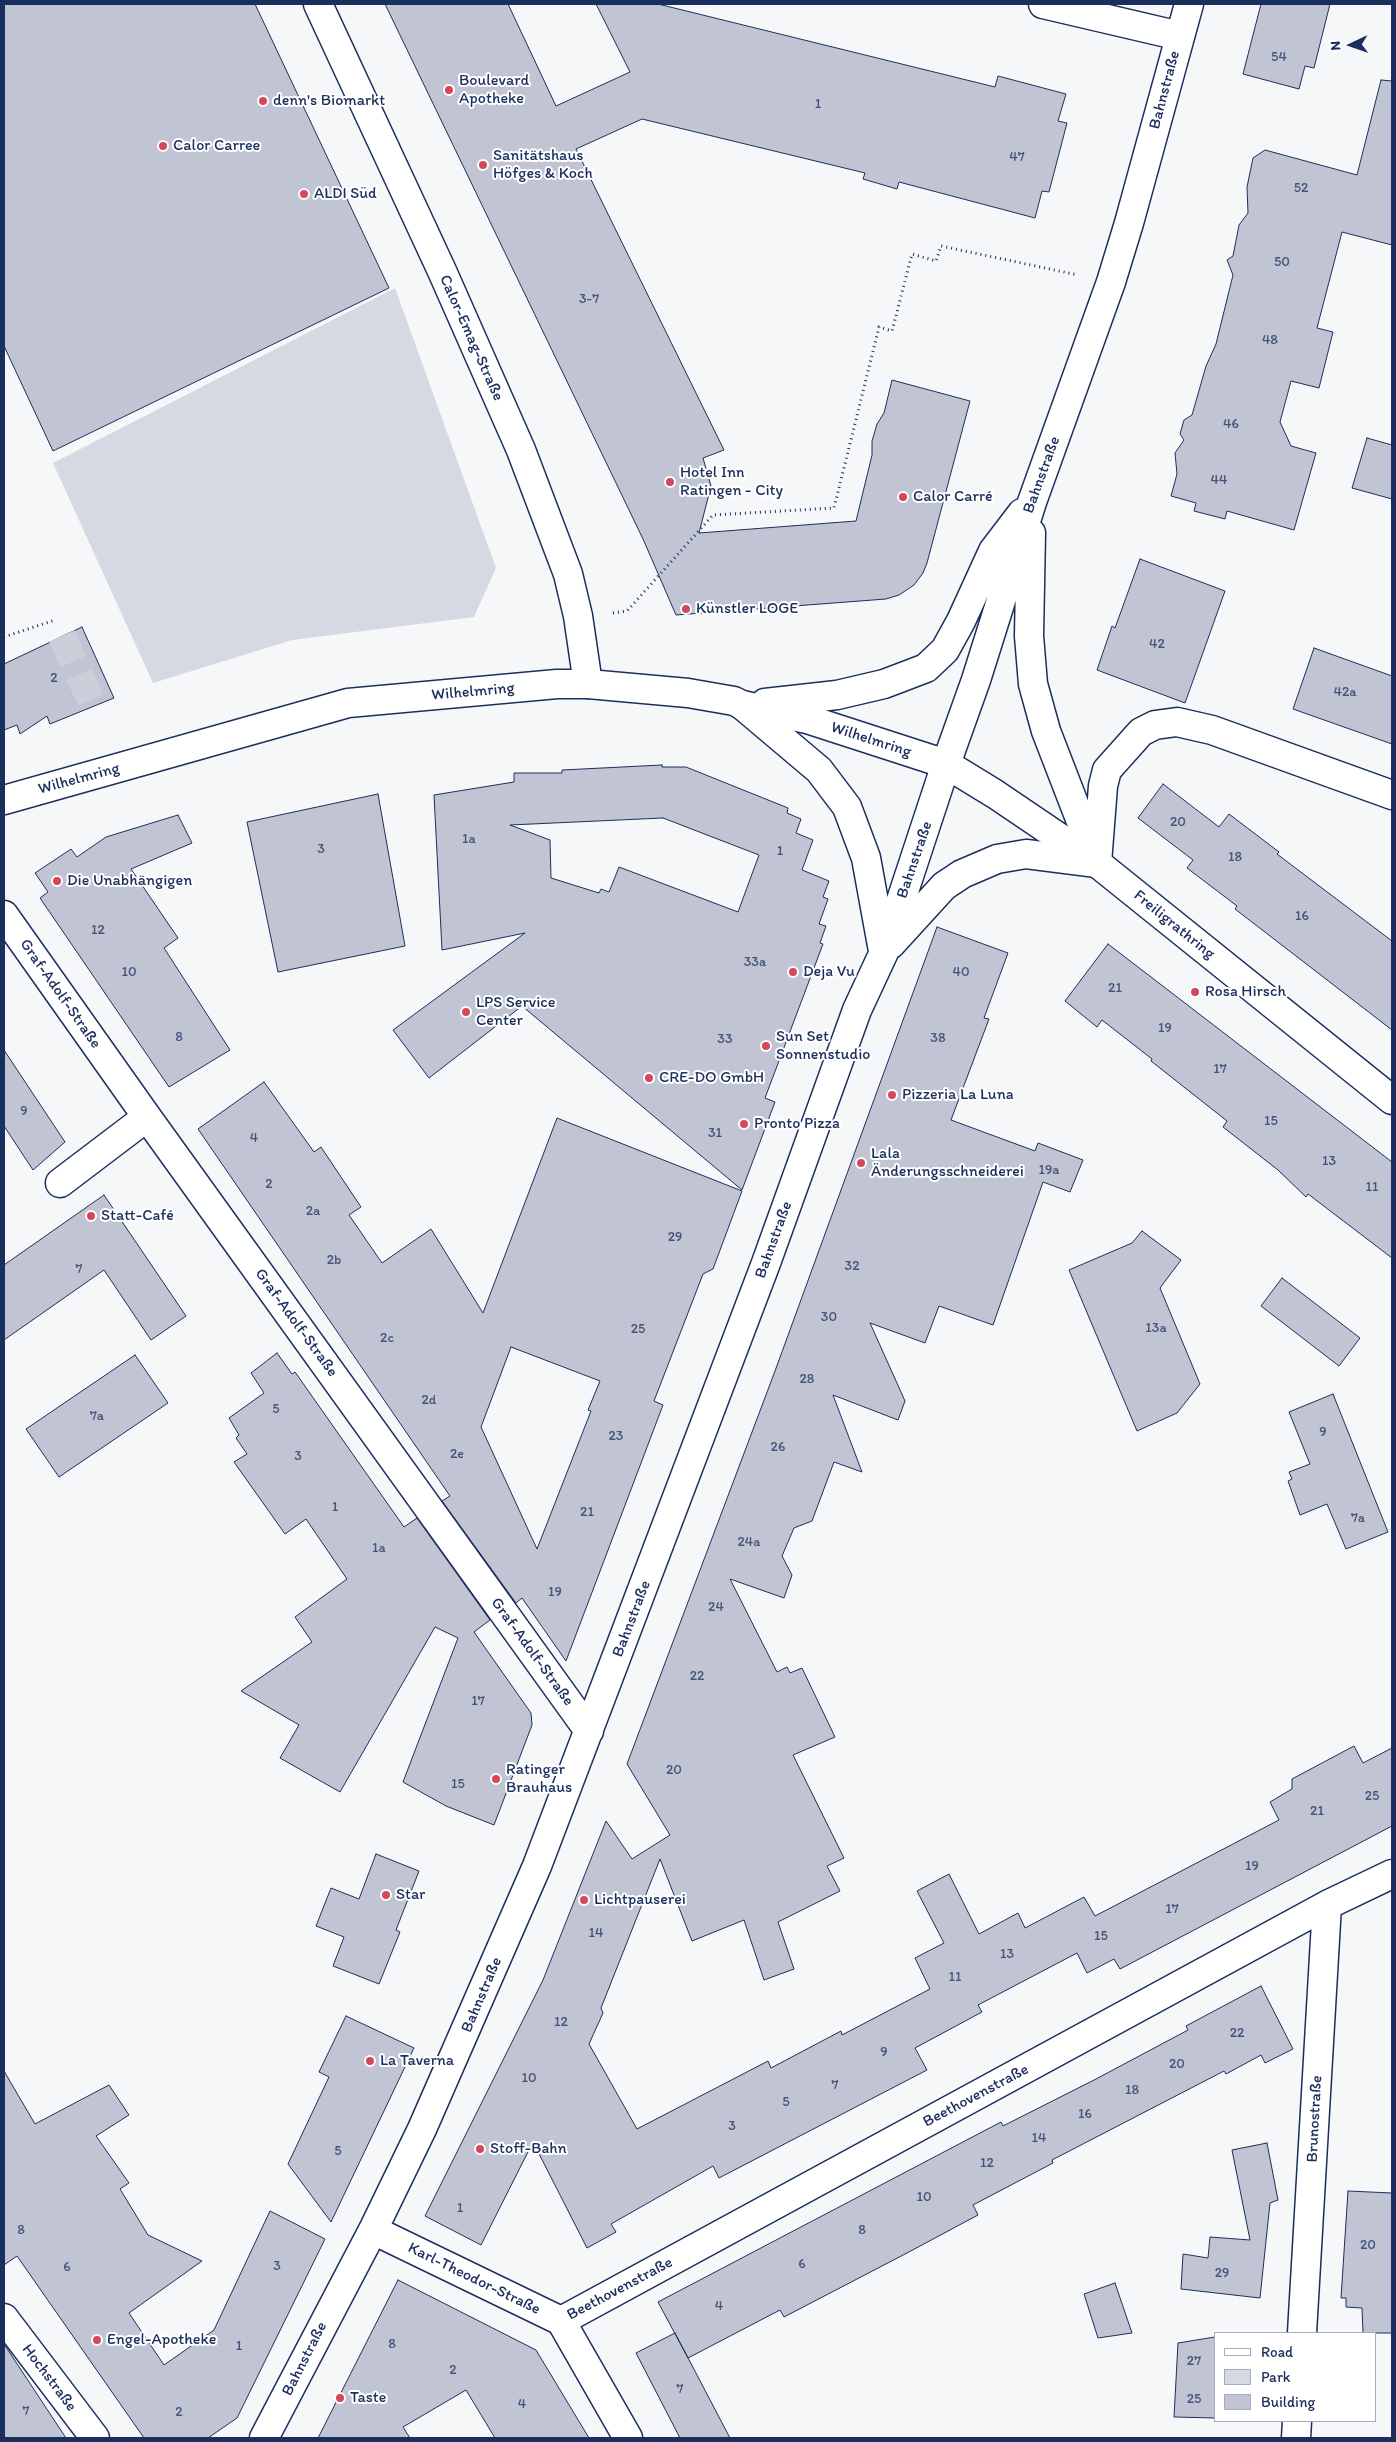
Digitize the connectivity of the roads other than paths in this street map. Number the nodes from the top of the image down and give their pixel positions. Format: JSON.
{"nodes":[{"id":1,"x":318,"y":4,"type":"edge"},
{"id":2,"x":1043,"y":4,"type":"edge"},
{"id":3,"x":1189,"y":4,"type":"edge"},
{"id":4,"x":1180,"y":36,"type":"junction"},
{"id":5,"x":1032,"y":502,"type":"junction"},
{"id":6,"x":588,"y":684,"type":"junction"},
{"id":7,"x":742,"y":705,"type":"junction"},
{"id":8,"x":946,"y":764,"type":"junction"},
{"id":9,"x":1392,"y":795,"type":"edge"},
{"id":10,"x":4,"y":800,"type":"edge"},
{"id":11,"x":1097,"y":864,"type":"junction"},
{"id":12,"x":4,"y":915,"type":"edge"},
{"id":13,"x":884,"y":952,"type":"junction"},
{"id":14,"x":1392,"y":1100,"type":"edge"},
{"id":15,"x":147,"y":1117,"type":"junction"},
{"id":16,"x":60,"y":1183,"type":"dead end"},
{"id":17,"x":589,"y":1731,"type":"junction"},
{"id":18,"x":1392,"y":1874,"type":"edge"},
{"id":19,"x":1327,"y":1905,"type":"junction"},
{"id":20,"x":373,"y":2230,"type":"junction"},
{"id":21,"x":4,"y":2318,"type":"edge"},
{"id":22,"x":560,"y":2321,"type":"junction"},
{"id":23,"x":1302,"y":2332,"type":"edge"},
{"id":24,"x":1297,"y":2422,"type":"edge"},
{"id":25,"x":95,"y":2438,"type":"edge"},
{"id":26,"x":264,"y":2438,"type":"edge"},
{"id":27,"x":628,"y":2438,"type":"edge"},
{"id":28,"x":1296,"y":2438,"type":"edge"}],
"edges":[{"from":1,"to":6,"type":"street","name":"Calor-Emag-Straße"},
{"from":2,"to":4,"type":"street"},
{"from":3,"to":4,"type":"street","name":"Bahnstraße"},
{"from":4,"to":5,"type":"street","name":"Bahnstraße"},
{"from":5,"to":7,"type":"street"},
{"from":5,"to":8,"type":"street","name":"Bahnstraße"},
{"from":5,"to":11,"type":"street"},
{"from":6,"to":7,"type":"street","name":"Wilhelmring"},
{"from":6,"to":10,"type":"street","name":"Wilhelmring"},
{"from":7,"to":8,"type":"street","name":"Wilhelmring"},
{"from":7,"to":13,"type":"street"},
{"from":8,"to":11,"type":"street","name":"Freiligrathring"},
{"from":8,"to":13,"type":"street","name":"Bahnstraße"},
{"from":9,"to":11,"type":"street"},
{"from":11,"to":13,"type":"street"},
{"from":11,"to":14,"type":"street","name":"Freiligrathring"},
{"from":12,"to":15,"type":"street","name":"Graf-Adolf-Straße"},
{"from":13,"to":17,"type":"street","name":"Bahnstraße"},
{"from":15,"to":16,"type":"street"},
{"from":15,"to":17,"type":"street","name":"Graf-Adolf-Straße"},
{"from":17,"to":20,"type":"street","name":"Bahnstraße"},
{"from":18,"to":19,"type":"street","name":"Beethovenstraße"},
{"from":19,"to":22,"type":"street","name":"Beethovenstraße"},
{"from":19,"to":23,"type":"street","name":"Brunostraße"},
{"from":20,"to":22,"type":"street","name":"Karl-Theodor-Straße"},
{"from":20,"to":26,"type":"street","name":"Bahnstraße"},
{"from":21,"to":25,"type":"street","name":"Hochstraße"},
{"from":22,"to":27,"type":"street","name":"Karl-Theodor-Straße"},
{"from":24,"to":28,"type":"street"}]}
